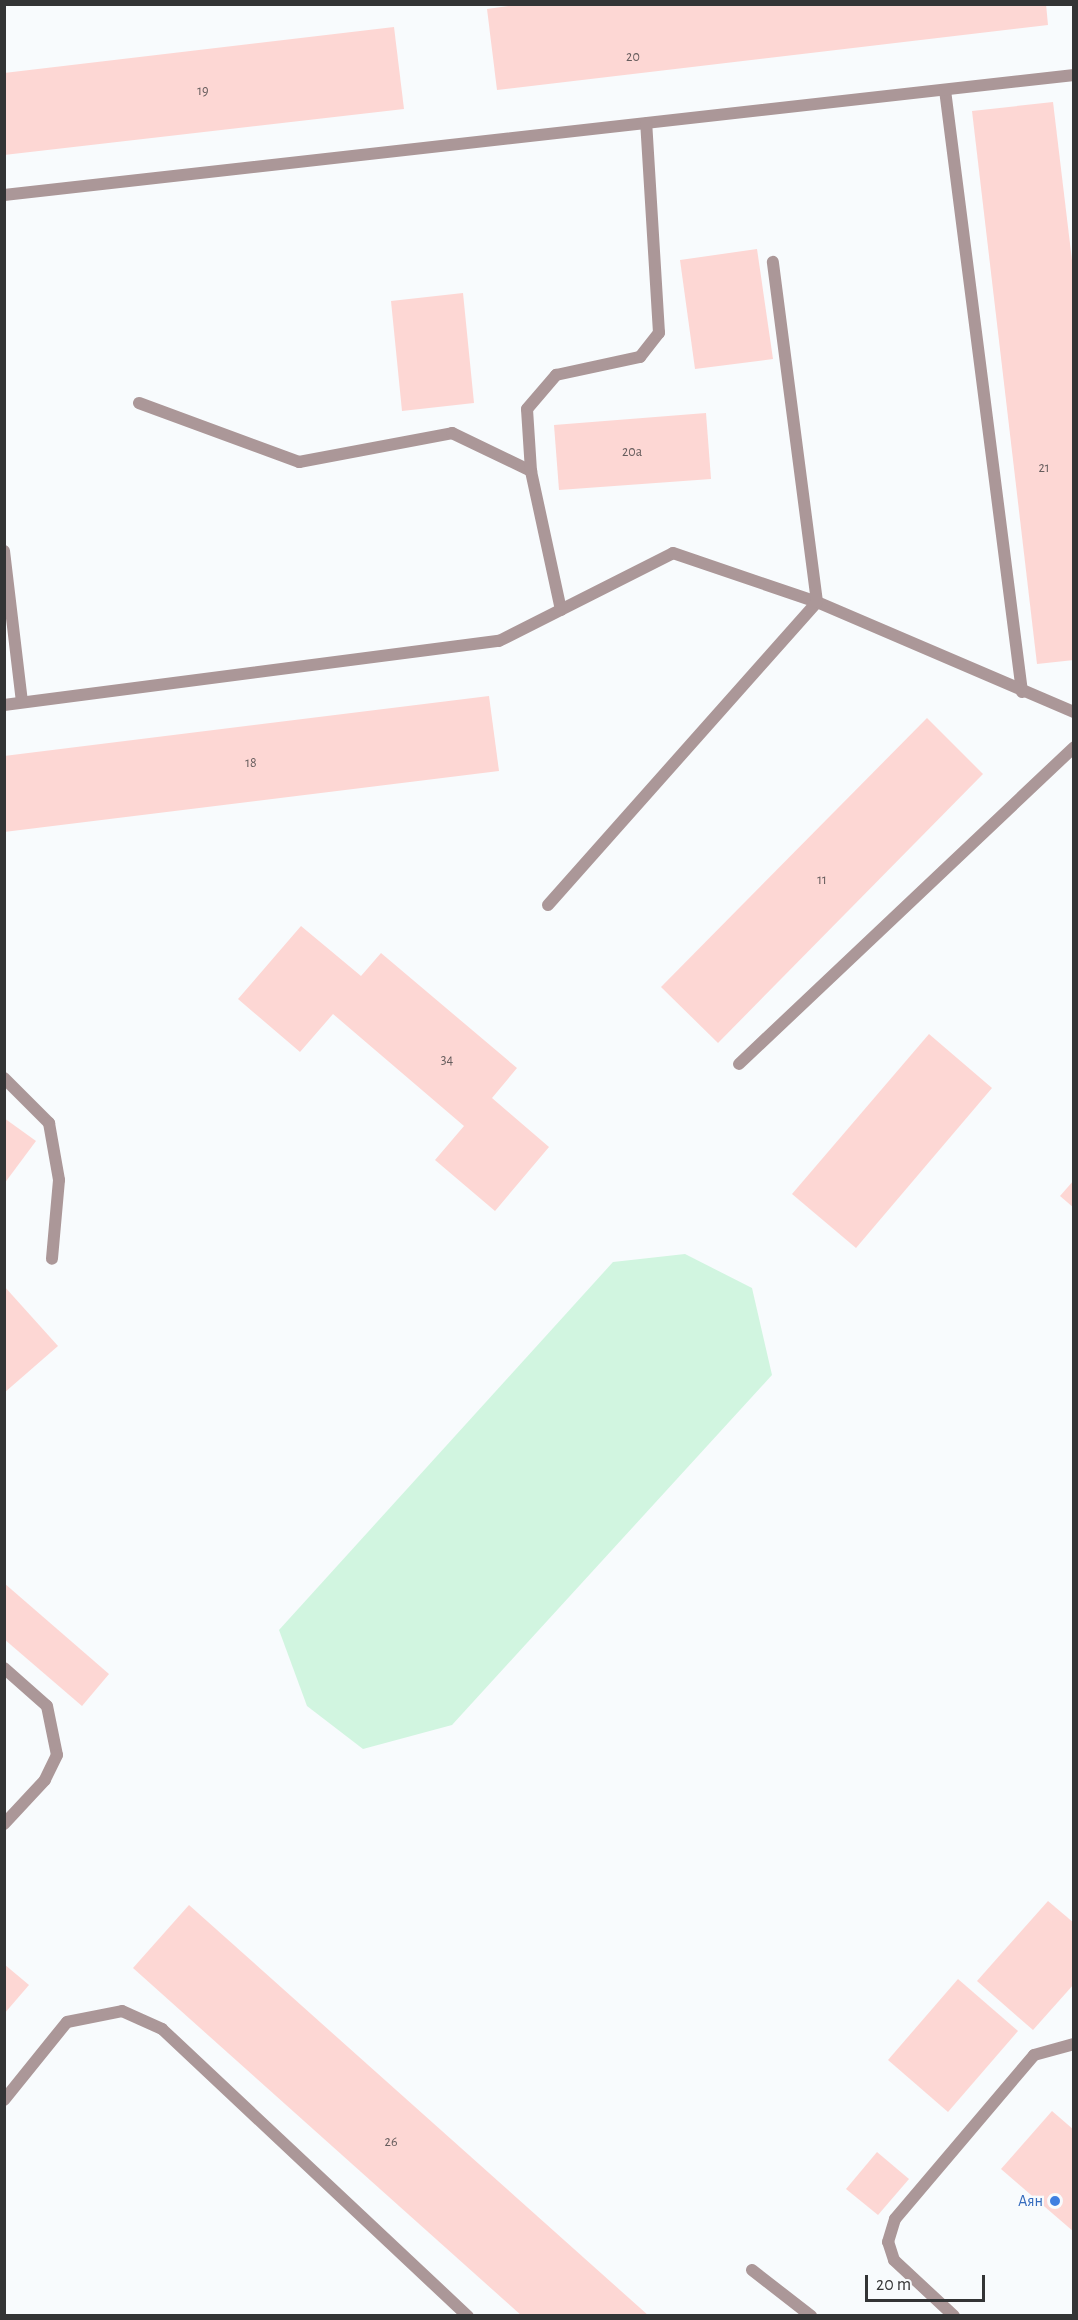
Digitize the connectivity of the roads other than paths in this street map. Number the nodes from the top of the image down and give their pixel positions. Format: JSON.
{"nodes":[{"id":1,"x":1074,"y":75,"type":"edge"},
{"id":2,"x":945,"y":90,"type":"junction"},
{"id":3,"x":646,"y":123,"type":"junction"},
{"id":4,"x":4,"y":195,"type":"edge"},
{"id":5,"x":773,"y":262,"type":"dead end"},
{"id":6,"x":140,"y":403,"type":"dead end"},
{"id":7,"x":531,"y":471,"type":"junction"},
{"id":8,"x":4,"y":551,"type":"edge"},
{"id":9,"x":818,"y":602,"type":"junction"},
{"id":10,"x":561,"y":609,"type":"junction"},
{"id":11,"x":1022,"y":692,"type":"junction"},
{"id":12,"x":22,"y":702,"type":"junction"},
{"id":13,"x":4,"y":705,"type":"edge"},
{"id":14,"x":1074,"y":712,"type":"edge"},
{"id":15,"x":1074,"y":747,"type":"edge"},
{"id":16,"x":548,"y":904,"type":"dead end"},
{"id":17,"x":739,"y":1064,"type":"dead end"},
{"id":18,"x":4,"y":1078,"type":"edge"},
{"id":19,"x":52,"y":1259,"type":"dead end"},
{"id":20,"x":4,"y":1668,"type":"edge"},
{"id":21,"x":4,"y":1824,"type":"edge"},
{"id":22,"x":1074,"y":2044,"type":"edge"},
{"id":23,"x":4,"y":2100,"type":"edge"},
{"id":24,"x":752,"y":2270,"type":"dead end"},
{"id":25,"x":468,"y":2316,"type":"edge"},
{"id":26,"x":812,"y":2316,"type":"edge"},
{"id":27,"x":954,"y":2316,"type":"edge"}],
"edges":[{"from":1,"to":2,"type":"lane"},
{"from":2,"to":3,"type":"lane"},
{"from":2,"to":11,"type":"lane"},
{"from":3,"to":4,"type":"lane"},
{"from":3,"to":7,"type":"lane"},
{"from":5,"to":9,"type":"lane"},
{"from":6,"to":7,"type":"lane"},
{"from":7,"to":10,"type":"lane"},
{"from":8,"to":12,"type":"lane"},
{"from":9,"to":10,"type":"lane"},
{"from":9,"to":11,"type":"lane"},
{"from":9,"to":16,"type":"lane"},
{"from":10,"to":12,"type":"lane"},
{"from":11,"to":14,"type":"lane"},
{"from":12,"to":13,"type":"lane"},
{"from":15,"to":17,"type":"lane"},
{"from":18,"to":19,"type":"lane"},
{"from":20,"to":21,"type":"lane"},
{"from":22,"to":27,"type":"lane"},
{"from":23,"to":25,"type":"lane"},
{"from":24,"to":26,"type":"lane"}]}
